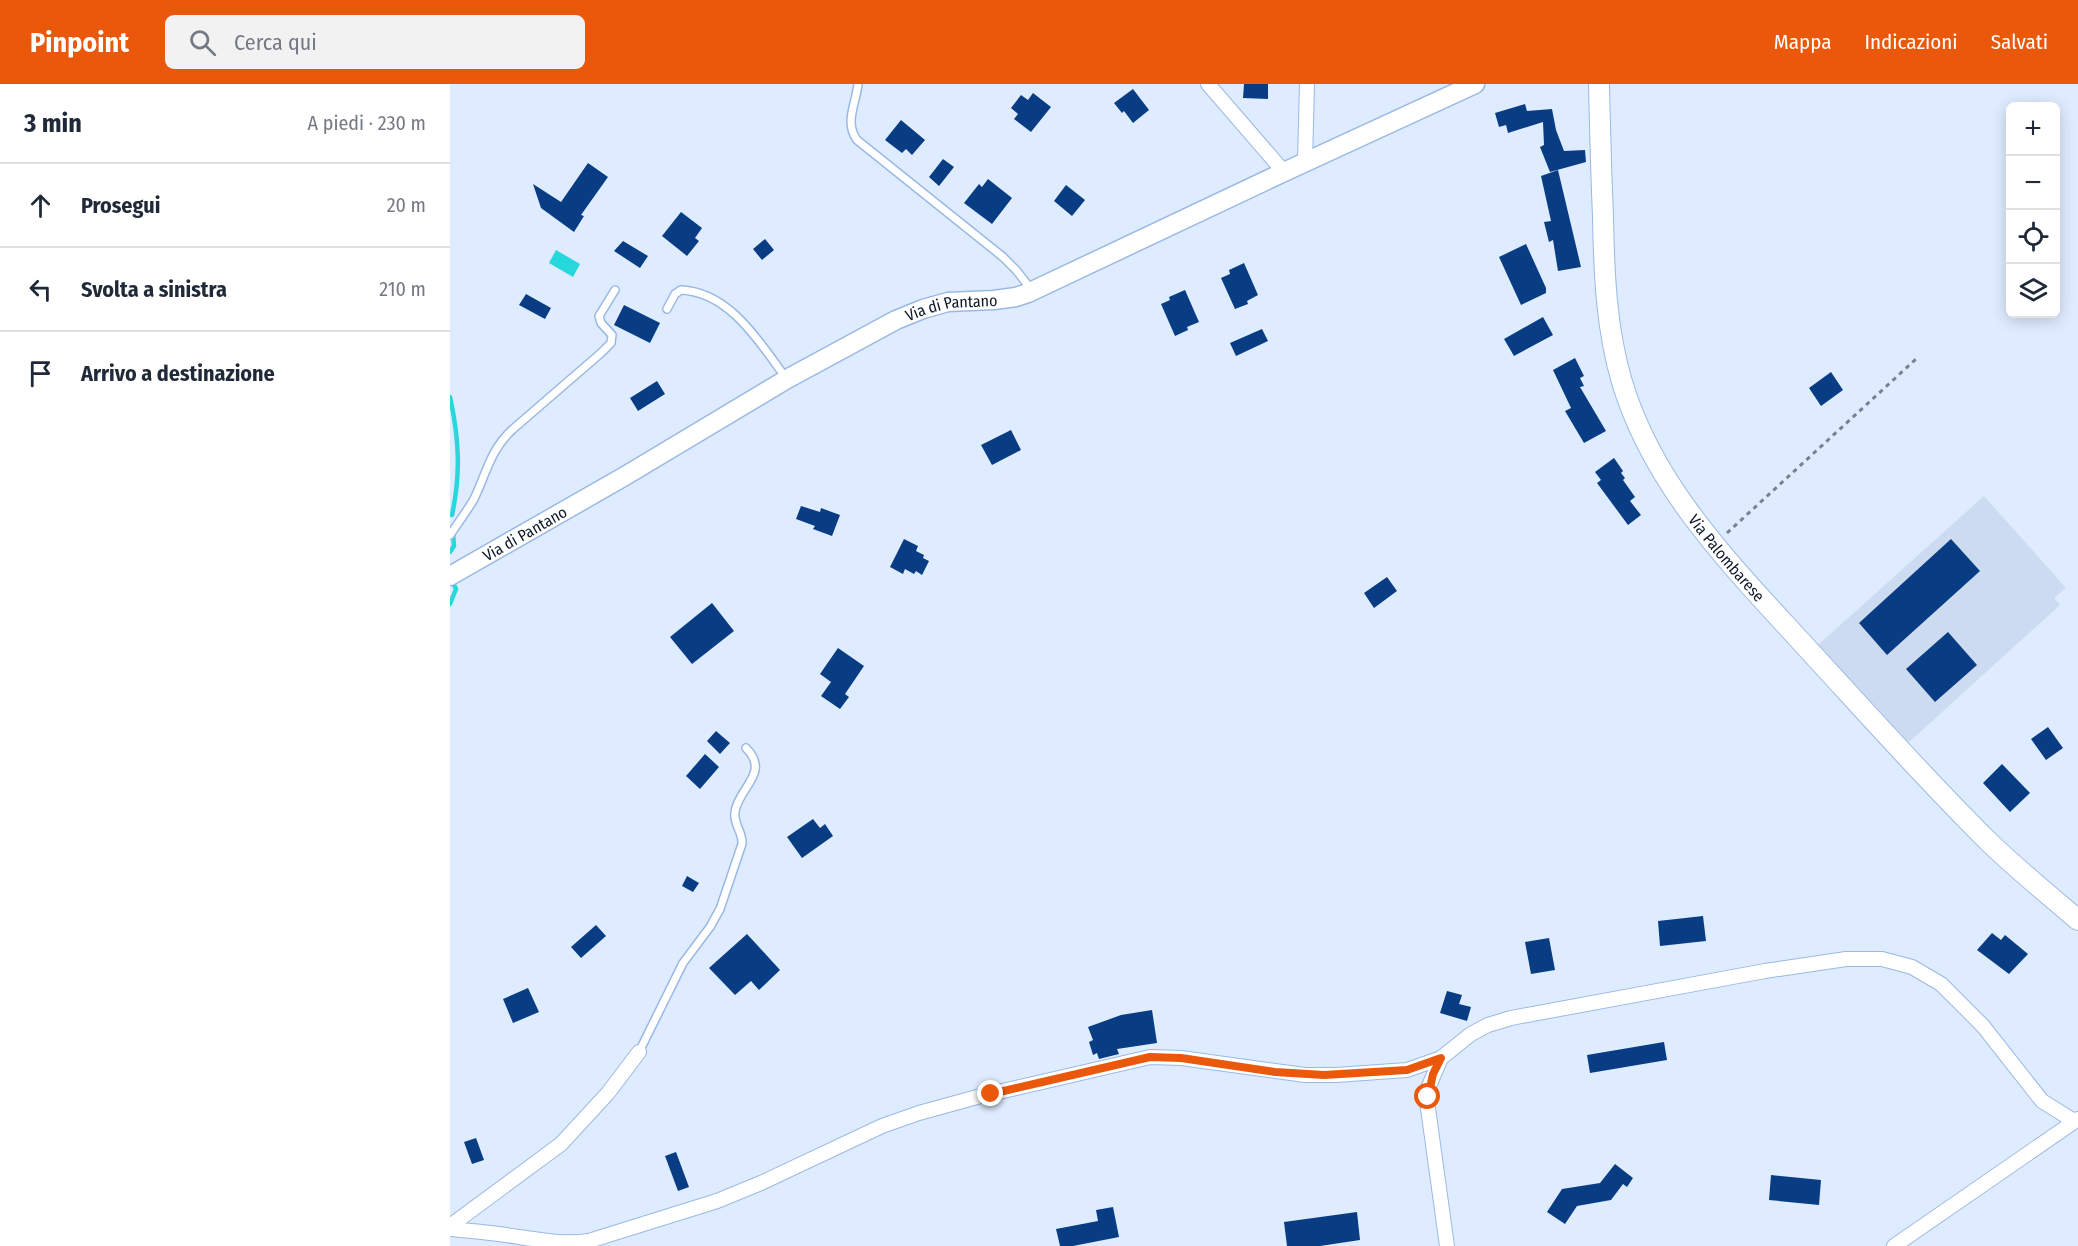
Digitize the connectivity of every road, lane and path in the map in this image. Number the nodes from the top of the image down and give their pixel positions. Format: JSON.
{"nodes":[{"id":1,"x":858,"y":84,"type":"edge"},
{"id":2,"x":1208,"y":84,"type":"edge"},
{"id":3,"x":1306,"y":84,"type":"edge"},
{"id":4,"x":1474,"y":84,"type":"edge"},
{"id":5,"x":1599,"y":84,"type":"edge"},
{"id":6,"x":1305,"y":162,"type":"junction"},
{"id":7,"x":1284,"y":172,"type":"junction"},
{"id":8,"x":615,"y":290,"type":"dead end"},
{"id":9,"x":1033,"y":291,"type":"junction"},
{"id":10,"x":667,"y":309,"type":"dead end"},
{"id":11,"x":1916,"y":359,"type":"dead end"},
{"id":12,"x":787,"y":379,"type":"junction"},
{"id":13,"x":450,"y":535,"type":"edge"},
{"id":14,"x":1715,"y":544,"type":"junction"},
{"id":15,"x":450,"y":576,"type":"edge"},
{"id":16,"x":746,"y":748,"type":"dead end"},
{"id":17,"x":2078,"y":920,"type":"edge"},
{"id":18,"x":639,"y":1052,"type":"joint"},
{"id":19,"x":1441,"y":1058,"type":"junction"},
{"id":20,"x":2076,"y":1120,"type":"edge"},
{"id":21,"x":450,"y":1228,"type":"edge"},
{"id":22,"x":1447,"y":1246,"type":"edge"},
{"id":23,"x":1894,"y":1246,"type":"edge"}],
"edges":[{"from":1,"to":9,"type":"lane"},
{"from":2,"to":7,"type":"street"},
{"from":3,"to":6,"type":"street"},
{"from":4,"to":6,"type":"street","name":"Via di Pantano"},
{"from":5,"to":14,"type":"main road","name":"Via Palombarese"},
{"from":6,"to":7,"type":"street","name":"Via di Pantano"},
{"from":7,"to":9,"type":"street","name":"Via di Pantano"},
{"from":8,"to":13,"type":"lane"},
{"from":9,"to":12,"type":"street","name":"Via di Pantano"},
{"from":10,"to":12,"type":"lane"},
{"from":11,"to":14,"type":"path"},
{"from":12,"to":15,"type":"street","name":"Via di Pantano"},
{"from":14,"to":17,"type":"main road","name":"Via Palombarese"},
{"from":16,"to":18,"type":"lane"},
{"from":18,"to":21,"type":"street"},
{"from":19,"to":20,"type":"street"},
{"from":19,"to":21,"type":"street"},
{"from":19,"to":22,"type":"street"},
{"from":20,"to":23,"type":"street"}]}
